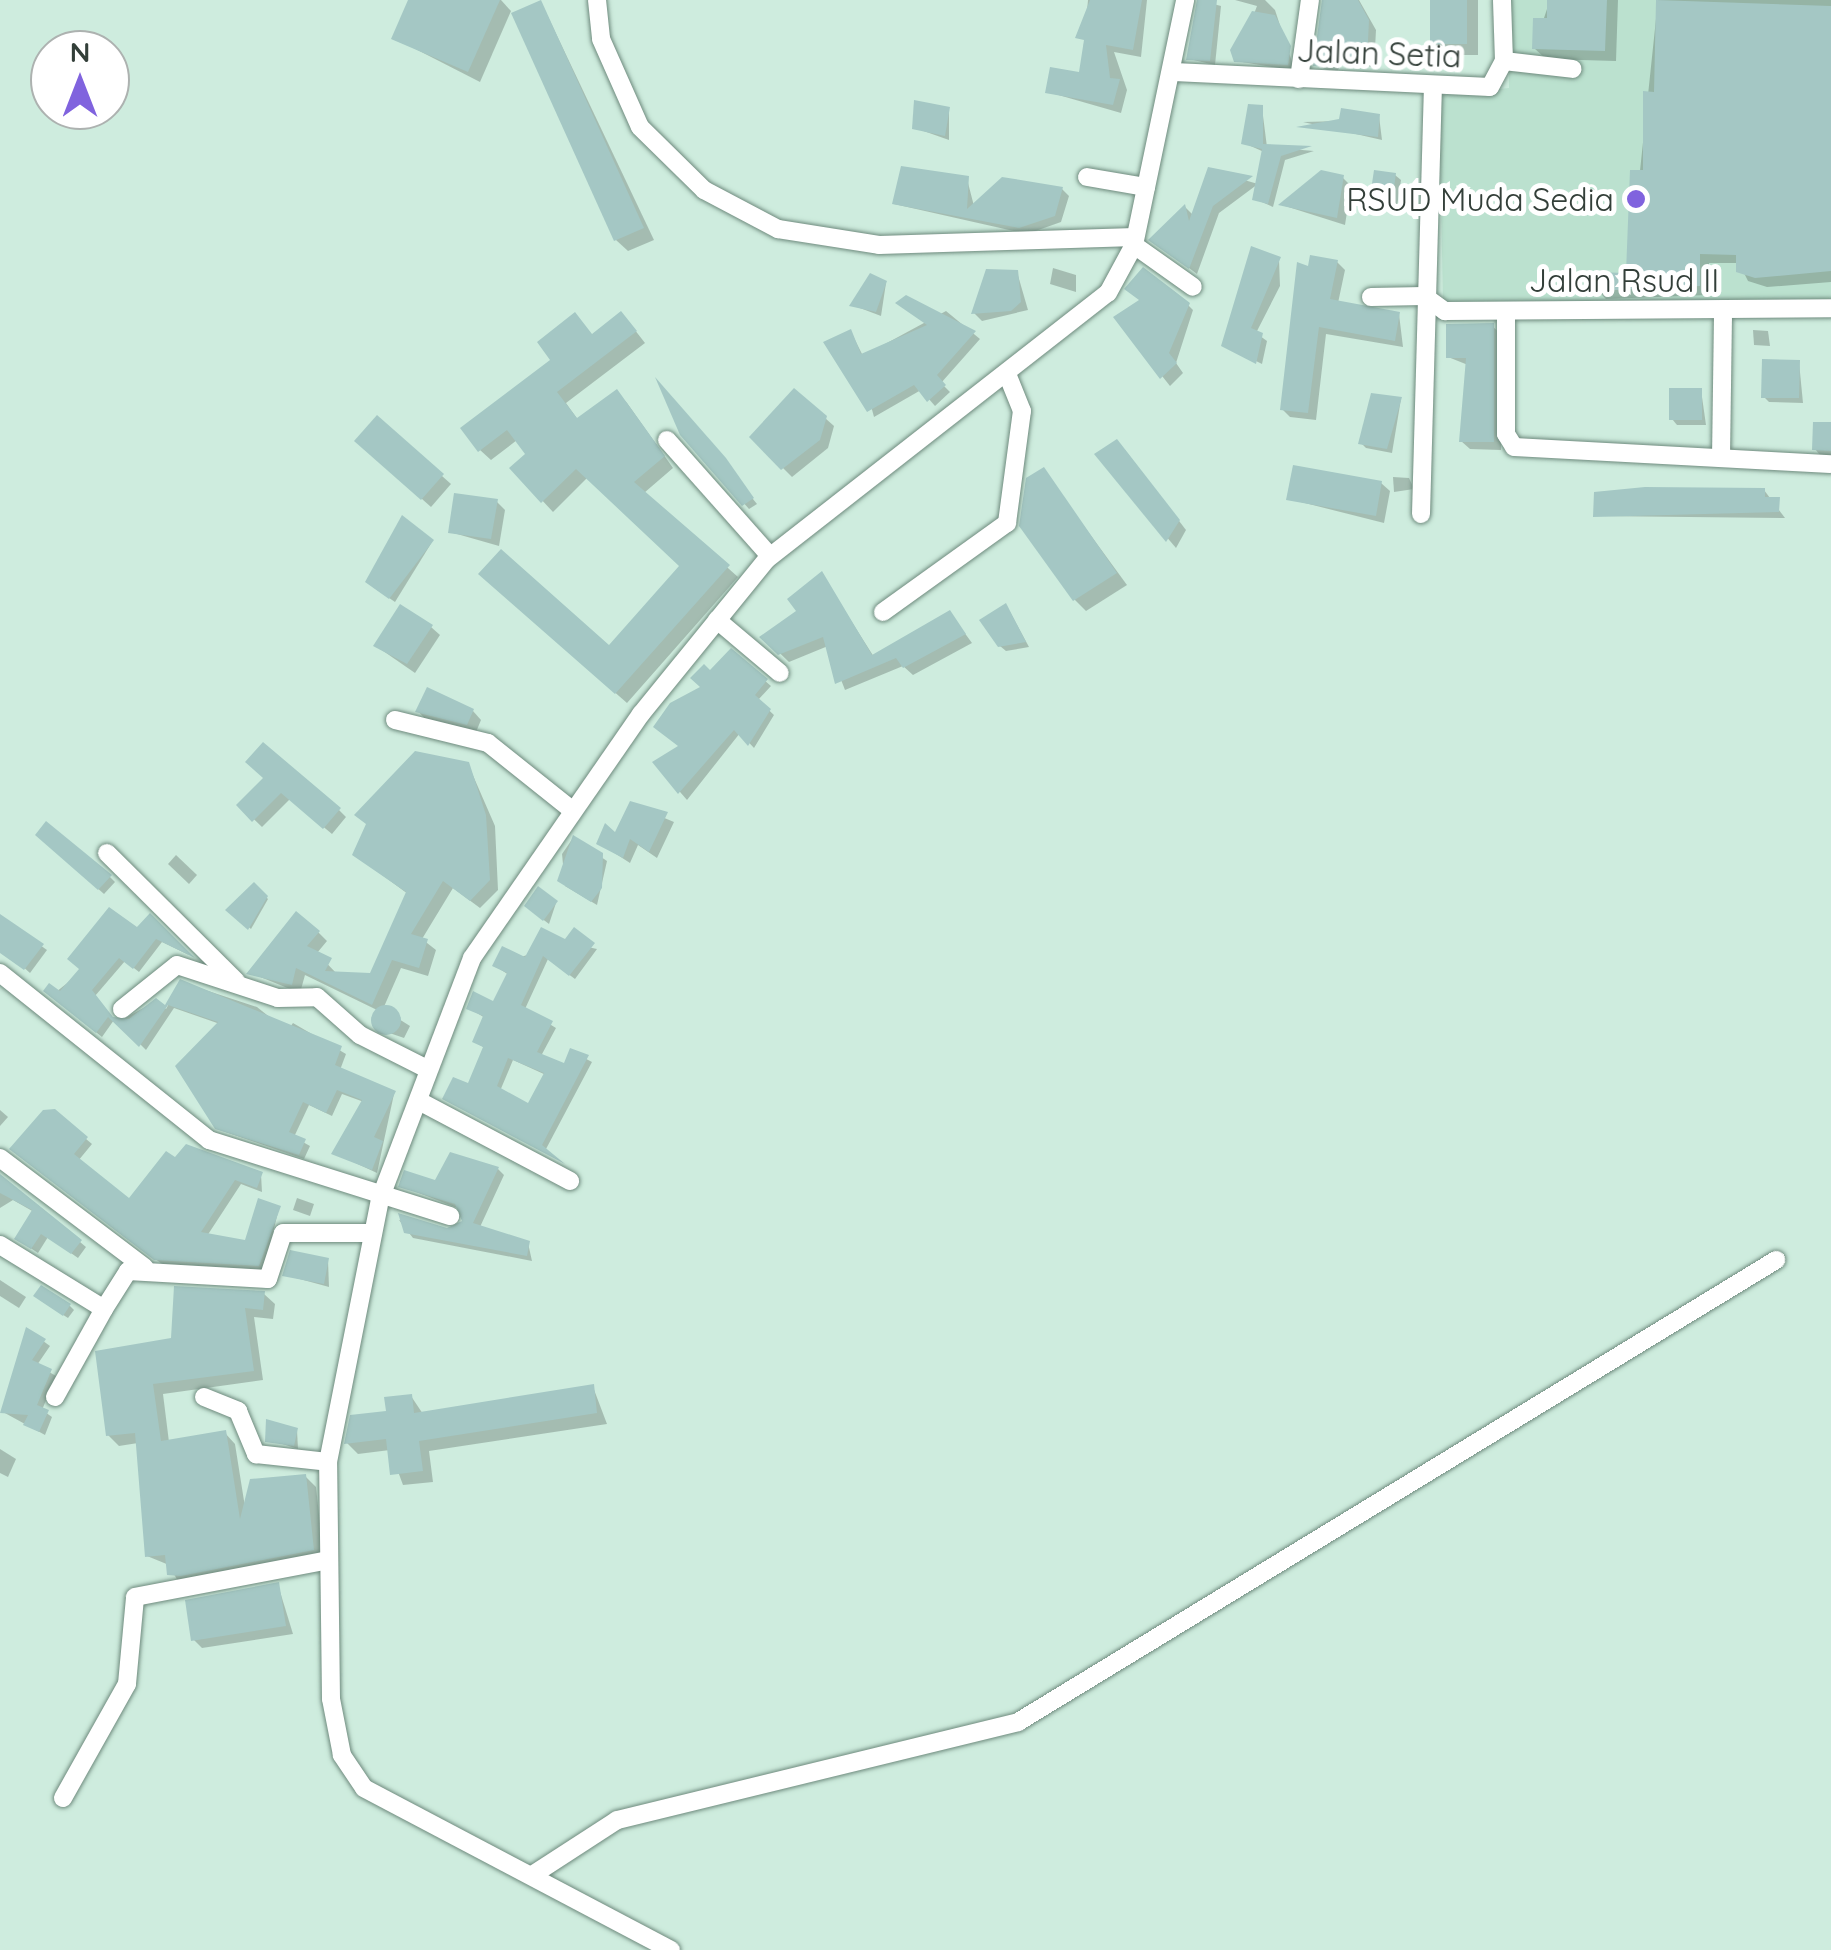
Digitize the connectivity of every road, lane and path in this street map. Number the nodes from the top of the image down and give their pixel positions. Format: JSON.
{"nodes":[{"id":1,"x":597,"y":0,"type":"edge"},
{"id":2,"x":1184,"y":0,"type":"edge"},
{"id":3,"x":1310,"y":0,"type":"edge"},
{"id":4,"x":1502,"y":0,"type":"edge"},
{"id":5,"x":1504,"y":61,"type":"junction"},
{"id":6,"x":1574,"y":68,"type":"dead end"},
{"id":7,"x":1174,"y":72,"type":"junction"},
{"id":8,"x":1299,"y":79,"type":"junction"},
{"id":9,"x":1434,"y":87,"type":"junction"},
{"id":10,"x":1087,"y":176,"type":"dead end"},
{"id":11,"x":1146,"y":187,"type":"junction"},
{"id":12,"x":1134,"y":241,"type":"junction"},
{"id":13,"x":1193,"y":287,"type":"dead end"},
{"id":14,"x":1424,"y":296,"type":"junction"},
{"id":15,"x":1371,"y":297,"type":"dead end"},
{"id":16,"x":1831,"y":308,"type":"edge"},
{"id":17,"x":1722,"y":309,"type":"junction"},
{"id":18,"x":1506,"y":310,"type":"junction"},
{"id":19,"x":1008,"y":377,"type":"junction"},
{"id":20,"x":666,"y":440,"type":"dead end"},
{"id":21,"x":1721,"y":458,"type":"junction"},
{"id":22,"x":1831,"y":464,"type":"edge"},
{"id":23,"x":1421,"y":514,"type":"dead end"},
{"id":24,"x":770,"y":556,"type":"junction"},
{"id":25,"x":883,"y":612,"type":"dead end"},
{"id":26,"x":718,"y":620,"type":"junction"},
{"id":27,"x":780,"y":673,"type":"dead end"},
{"id":28,"x":395,"y":720,"type":"dead end"},
{"id":29,"x":572,"y":810,"type":"junction"},
{"id":30,"x":107,"y":853,"type":"dead end"},
{"id":31,"x":0,"y":973,"type":"edge"},
{"id":32,"x":236,"y":981,"type":"junction"},
{"id":33,"x":122,"y":1009,"type":"dead end"},
{"id":34,"x":429,"y":1070,"type":"junction"},
{"id":35,"x":419,"y":1101,"type":"junction"},
{"id":36,"x":0,"y":1158,"type":"edge"},
{"id":37,"x":570,"y":1181,"type":"dead end"},
{"id":38,"x":380,"y":1198,"type":"junction"},
{"id":39,"x":450,"y":1216,"type":"dead end"},
{"id":40,"x":373,"y":1233,"type":"junction"},
{"id":41,"x":0,"y":1245,"type":"edge"},
{"id":42,"x":1776,"y":1260,"type":"dead end"},
{"id":43,"x":144,"y":1268,"type":"junction"},
{"id":44,"x":104,"y":1309,"type":"junction"},
{"id":45,"x":204,"y":1396,"type":"dead end"},
{"id":46,"x":55,"y":1397,"type":"dead end"},
{"id":47,"x":328,"y":1462,"type":"junction"},
{"id":48,"x":329,"y":1560,"type":"junction"},
{"id":49,"x":63,"y":1798,"type":"dead end"},
{"id":50,"x":534,"y":1874,"type":"junction"},
{"id":51,"x":671,"y":1950,"type":"edge"}],
"edges":[{"from":1,"to":12,"type":"street"},
{"from":2,"to":7,"type":"street"},
{"from":3,"to":8,"type":"street"},
{"from":4,"to":5,"type":"street","name":"Jalan Setia"},
{"from":5,"to":6,"type":"street"},
{"from":5,"to":9,"type":"street","name":"Jalan Setia"},
{"from":7,"to":8,"type":"street","name":"Jalan Setia"},
{"from":7,"to":11,"type":"street"},
{"from":8,"to":9,"type":"street","name":"Jalan Setia"},
{"from":9,"to":14,"type":"street"},
{"from":10,"to":11,"type":"street"},
{"from":11,"to":12,"type":"street"},
{"from":12,"to":13,"type":"street"},
{"from":12,"to":19,"type":"street"},
{"from":14,"to":15,"type":"street","name":"Jalan Rsud II"},
{"from":14,"to":18,"type":"street","name":"Jalan Rsud II"},
{"from":14,"to":23,"type":"street"},
{"from":16,"to":17,"type":"street","name":"Jalan Rsud II"},
{"from":17,"to":18,"type":"street","name":"Jalan Rsud II"},
{"from":17,"to":21,"type":"street"},
{"from":18,"to":21,"type":"street"},
{"from":19,"to":24,"type":"street"},
{"from":19,"to":25,"type":"street"},
{"from":20,"to":24,"type":"street"},
{"from":21,"to":22,"type":"street"},
{"from":24,"to":26,"type":"street"},
{"from":26,"to":27,"type":"street"},
{"from":26,"to":29,"type":"street"},
{"from":28,"to":29,"type":"street"},
{"from":29,"to":34,"type":"street"},
{"from":30,"to":32,"type":"street"},
{"from":31,"to":38,"type":"street"},
{"from":32,"to":33,"type":"street"},
{"from":32,"to":34,"type":"street"},
{"from":34,"to":35,"type":"street"},
{"from":35,"to":37,"type":"street"},
{"from":35,"to":38,"type":"street"},
{"from":36,"to":43,"type":"street"},
{"from":38,"to":39,"type":"street"},
{"from":38,"to":40,"type":"street"},
{"from":40,"to":43,"type":"street"},
{"from":40,"to":47,"type":"street"},
{"from":41,"to":44,"type":"street"},
{"from":42,"to":50,"type":"street"},
{"from":43,"to":44,"type":"street"},
{"from":44,"to":46,"type":"street"},
{"from":45,"to":47,"type":"street"},
{"from":47,"to":48,"type":"street"},
{"from":48,"to":49,"type":"street"},
{"from":48,"to":50,"type":"street"},
{"from":50,"to":51,"type":"street"}]}
